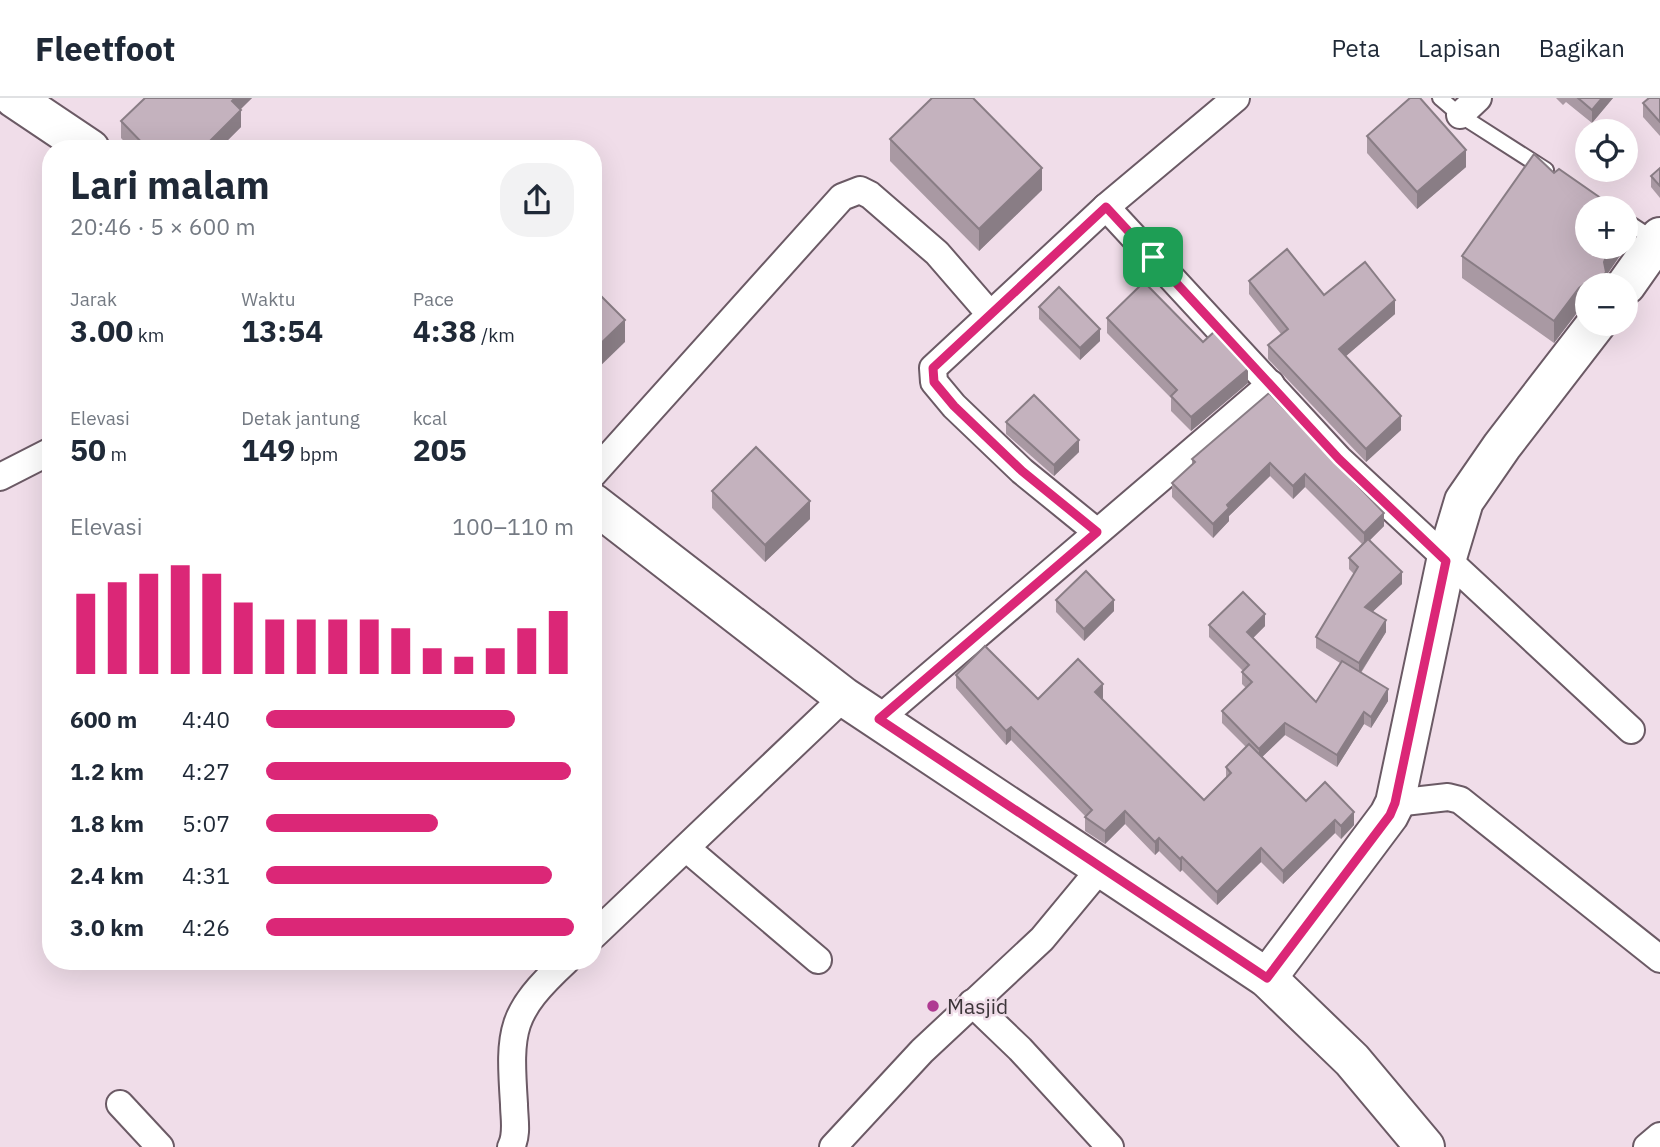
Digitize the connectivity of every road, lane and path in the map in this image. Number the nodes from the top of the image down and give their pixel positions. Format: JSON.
{"nodes":[{"id":1,"x":1236,"y":98,"type":"edge"},
{"id":2,"x":31,"y":102,"type":"edge"},
{"id":3,"x":1459,"y":104,"type":"edge"},
{"id":4,"x":79,"y":140,"type":"edge"},
{"id":5,"x":1561,"y":180,"type":"edge"},
{"id":6,"x":1106,"y":207,"type":"junction"},
{"id":7,"x":1647,"y":233,"type":"edge"},
{"id":8,"x":1636,"y":273,"type":"edge"},
{"id":9,"x":989,"y":313,"type":"junction"},
{"id":10,"x":1587,"y":336,"type":"edge"},
{"id":11,"x":1271,"y":384,"type":"junction"},
{"id":12,"x":42,"y":456,"type":"edge"},
{"id":13,"x":602,"y":464,"type":"edge"},
{"id":14,"x":0,"y":477,"type":"edge"},
{"id":15,"x":602,"y":510,"type":"edge"},
{"id":16,"x":1097,"y":532,"type":"junction"},
{"id":17,"x":1446,"y":561,"type":"junction"},
{"id":18,"x":844,"y":697,"type":"junction"},
{"id":19,"x":879,"y":719,"type":"junction"},
{"id":20,"x":1631,"y":730,"type":"dead end"},
{"id":21,"x":1395,"y":803,"type":"junction"},
{"id":22,"x":686,"y":848,"type":"junction"},
{"id":23,"x":1100,"y":869,"type":"junction"},
{"id":24,"x":602,"y":927,"type":"edge"},
{"id":25,"x":1660,"y":959,"type":"edge"},
{"id":26,"x":818,"y":960,"type":"dead end"},
{"id":27,"x":554,"y":970,"type":"edge"},
{"id":28,"x":1267,"y":978,"type":"junction"},
{"id":29,"x":972,"y":1003,"type":"junction"},
{"id":30,"x":120,"y":1104,"type":"dead end"},
{"id":31,"x":1660,"y":1136,"type":"edge"},
{"id":32,"x":160,"y":1147,"type":"edge"},
{"id":33,"x":511,"y":1147,"type":"edge"},
{"id":34,"x":833,"y":1147,"type":"edge"},
{"id":35,"x":1110,"y":1147,"type":"edge"},
{"id":36,"x":1425,"y":1147,"type":"edge"},
{"id":37,"x":1647,"y":1147,"type":"edge"}],
"edges":[{"from":1,"to":6,"type":"street"},
{"from":2,"to":4,"type":"street"},
{"from":3,"to":5,"type":"lane"},
{"from":6,"to":9,"type":"street"},
{"from":6,"to":11,"type":"street"},
{"from":7,"to":8,"type":"street"},
{"from":9,"to":13,"type":"street"},
{"from":9,"to":16,"type":"street"},
{"from":10,"to":17,"type":"street"},
{"from":11,"to":16,"type":"street"},
{"from":11,"to":17,"type":"street"},
{"from":12,"to":14,"type":"street"},
{"from":15,"to":18,"type":"street"},
{"from":16,"to":19,"type":"street"},
{"from":17,"to":20,"type":"street"},
{"from":17,"to":21,"type":"street"},
{"from":18,"to":19,"type":"street"},
{"from":18,"to":22,"type":"street"},
{"from":19,"to":23,"type":"street"},
{"from":21,"to":25,"type":"street"},
{"from":21,"to":28,"type":"street"},
{"from":22,"to":24,"type":"street"},
{"from":22,"to":26,"type":"street"},
{"from":23,"to":28,"type":"street"},
{"from":23,"to":29,"type":"street"},
{"from":27,"to":33,"type":"street"},
{"from":28,"to":36,"type":"street"},
{"from":29,"to":34,"type":"street"},
{"from":29,"to":35,"type":"street"},
{"from":30,"to":32,"type":"street"},
{"from":31,"to":37,"type":"street"}]}
